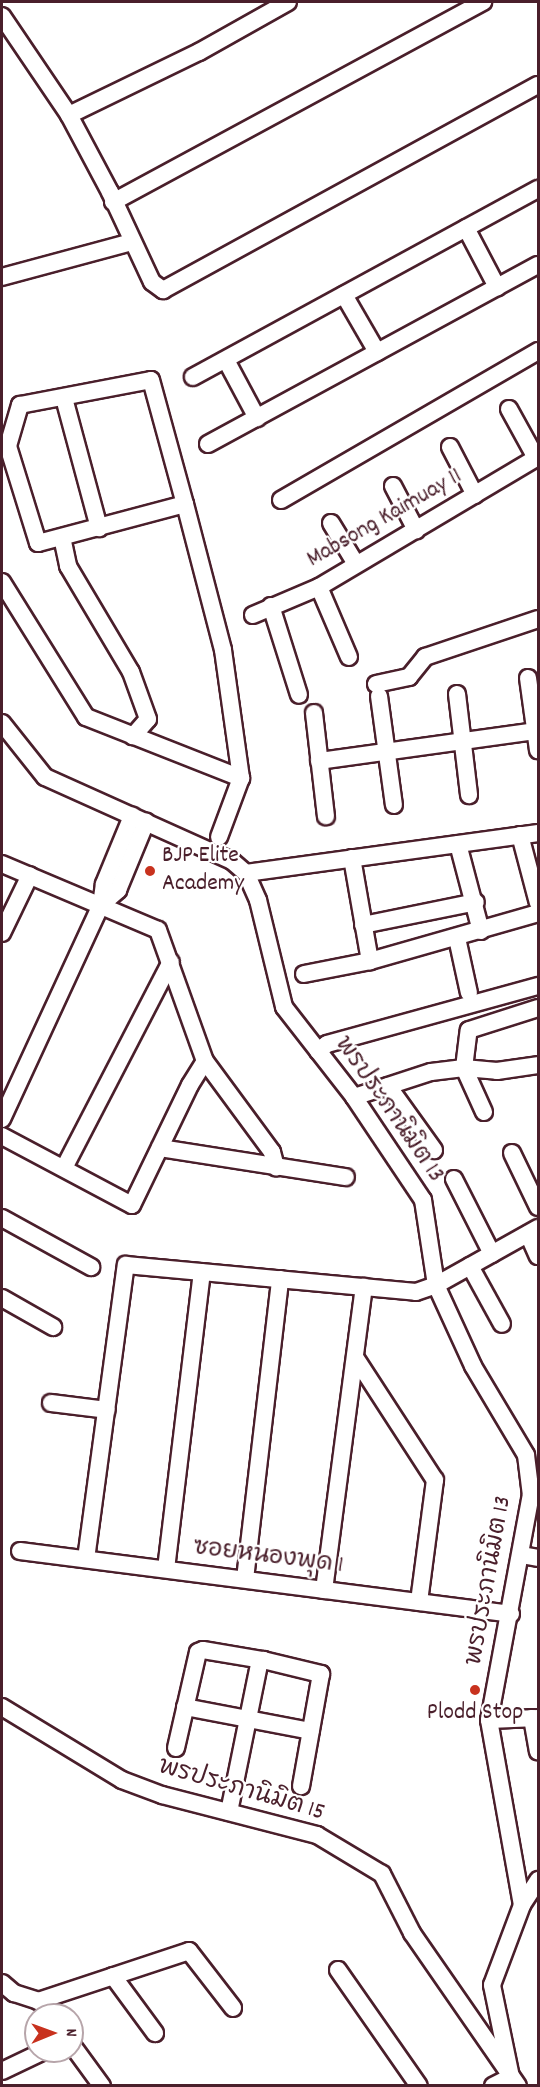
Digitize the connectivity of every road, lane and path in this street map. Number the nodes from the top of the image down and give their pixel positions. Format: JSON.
{"nodes":[{"id":1,"x":288,"y":2,"type":"edge"},
{"id":2,"x":483,"y":2,"type":"edge"},
{"id":3,"x":2,"y":16,"type":"edge"},
{"id":4,"x":538,"y":85,"type":"edge"},
{"id":5,"x":69,"y":115,"type":"junction"},
{"id":6,"x":538,"y":189,"type":"edge"},
{"id":7,"x":113,"y":201,"type":"junction"},
{"id":8,"x":466,"y":228,"type":"junction"},
{"id":9,"x":132,"y":242,"type":"junction"},
{"id":10,"x":538,"y":265,"type":"edge"},
{"id":11,"x":2,"y":276,"type":"edge"},
{"id":12,"x":497,"y":287,"type":"junction"},
{"id":13,"x":344,"y":295,"type":"junction"},
{"id":14,"x":538,"y":351,"type":"edge"},
{"id":15,"x":377,"y":352,"type":"junction"},
{"id":16,"x":226,"y":360,"type":"junction"},
{"id":17,"x":193,"y":378,"type":"dead end"},
{"id":18,"x":64,"y":398,"type":"junction"},
{"id":19,"x":509,"y":409,"type":"dead end"},
{"id":20,"x":256,"y":418,"type":"junction"},
{"id":21,"x":208,"y":444,"type":"dead end"},
{"id":22,"x":5,"y":446,"type":"edge"},
{"id":23,"x":450,"y":447,"type":"dead end"},
{"id":24,"x":537,"y":458,"type":"edge"},
{"id":25,"x":393,"y":486,"type":"dead end"},
{"id":26,"x":475,"y":495,"type":"junction"},
{"id":27,"x":281,"y":500,"type":"dead end"},
{"id":28,"x":185,"y":504,"type":"junction"},
{"id":29,"x":331,"y":523,"type":"dead end"},
{"id":30,"x":99,"y":528,"type":"junction"},
{"id":31,"x":416,"y":530,"type":"junction"},
{"id":32,"x":62,"y":537,"type":"junction"},
{"id":33,"x":356,"y":564,"type":"junction"},
{"id":34,"x":2,"y":582,"type":"edge"},
{"id":35,"x":319,"y":587,"type":"junction"},
{"id":36,"x":271,"y":606,"type":"junction"},
{"id":37,"x":253,"y":615,"type":"dead end"},
{"id":38,"x":538,"y":619,"type":"edge"},
{"id":39,"x":349,"y":657,"type":"dead end"},
{"id":40,"x":528,"y":678,"type":"dead end"},
{"id":41,"x":458,"y":694,"type":"dead end"},
{"id":42,"x":299,"y":695,"type":"dead end"},
{"id":43,"x":314,"y":713,"type":"dead end"},
{"id":44,"x":536,"y":720,"type":"edge"},
{"id":45,"x":2,"y":723,"type":"edge"},
{"id":46,"x":133,"y":736,"type":"junction"},
{"id":47,"x":463,"y":741,"type":"junction"},
{"id":48,"x":388,"y":750,"type":"junction"},
{"id":49,"x":538,"y":750,"type":"edge"},
{"id":50,"x":319,"y":761,"type":"junction"},
{"id":51,"x":241,"y":778,"type":"junction"},
{"id":52,"x":469,"y":795,"type":"dead end"},
{"id":53,"x":394,"y":806,"type":"dead end"},
{"id":54,"x":326,"y":816,"type":"dead end"},
{"id":55,"x":139,"y":819,"type":"junction"},
{"id":56,"x":538,"y":833,"type":"edge"},
{"id":57,"x":520,"y":835,"type":"junction"},
{"id":58,"x":219,"y":837,"type":"dead end"},
{"id":59,"x":458,"y":844,"type":"junction"},
{"id":60,"x":352,"y":858,"type":"junction"},
{"id":61,"x":2,"y":864,"type":"edge"},
{"id":62,"x":246,"y":873,"type":"junction"},
{"id":63,"x":30,"y":876,"type":"junction"},
{"id":64,"x":476,"y":902,"type":"junction"},
{"id":65,"x":538,"y":903,"type":"edge"},
{"id":66,"x":101,"y":905,"type":"junction"},
{"id":67,"x":538,"y":913,"type":"edge"},
{"id":68,"x":363,"y":925,"type":"junction"},
{"id":69,"x":482,"y":931,"type":"junction"},
{"id":70,"x":2,"y":933,"type":"edge"},
{"id":71,"x":457,"y":938,"type":"junction"},
{"id":72,"x":370,"y":961,"type":"junction"},
{"id":73,"x":171,"y":962,"type":"junction"},
{"id":74,"x":304,"y":974,"type":"dead end"},
{"id":75,"x":538,"y":986,"type":"edge"},
{"id":76,"x":469,"y":993,"type":"dead end"},
{"id":77,"x":538,"y":1008,"type":"edge"},
{"id":78,"x":318,"y":1051,"type":"junction"},
{"id":79,"x":205,"y":1061,"type":"junction"},
{"id":80,"x":538,"y":1065,"type":"edge"},
{"id":81,"x":464,"y":1068,"type":"junction"},
{"id":82,"x":388,"y":1086,"type":"junction"},
{"id":83,"x":354,"y":1097,"type":"junction"},
{"id":84,"x":484,"y":1112,"type":"dead end"},
{"id":85,"x":2,"y":1119,"type":"edge"},
{"id":86,"x":2,"y":1136,"type":"edge"},
{"id":87,"x":160,"y":1148,"type":"junction"},
{"id":88,"x":434,"y":1150,"type":"dead end"},
{"id":89,"x":512,"y":1153,"type":"dead end"},
{"id":90,"x":276,"y":1167,"type":"junction"},
{"id":91,"x":64,"y":1168,"type":"junction"},
{"id":92,"x":346,"y":1177,"type":"dead end"},
{"id":93,"x":454,"y":1179,"type":"dead end"},
{"id":94,"x":538,"y":1208,"type":"edge"},
{"id":95,"x":2,"y":1218,"type":"edge"},
{"id":96,"x":533,"y":1231,"type":"edge"},
{"id":97,"x":492,"y":1254,"type":"junction"},
{"id":98,"x":538,"y":1256,"type":"edge"},
{"id":99,"x":470,"y":1266,"type":"junction"},
{"id":100,"x":91,"y":1267,"type":"dead end"},
{"id":101,"x":202,"y":1272,"type":"junction"},
{"id":102,"x":280,"y":1279,"type":"junction"},
{"id":103,"x":436,"y":1285,"type":"junction"},
{"id":104,"x":364,"y":1287,"type":"junction"},
{"id":105,"x":2,"y":1298,"type":"edge"},
{"id":106,"x":502,"y":1324,"type":"dead end"},
{"id":107,"x":53,"y":1327,"type":"dead end"},
{"id":108,"x":355,"y":1357,"type":"junction"},
{"id":109,"x":51,"y":1403,"type":"dead end"},
{"id":110,"x":107,"y":1410,"type":"junction"},
{"id":111,"x":20,"y":1551,"type":"dead end"},
{"id":112,"x":521,"y":1555,"type":"junction"},
{"id":113,"x":538,"y":1558,"type":"edge"},
{"id":114,"x":86,"y":1559,"type":"junction"},
{"id":115,"x":166,"y":1569,"type":"junction"},
{"id":116,"x":245,"y":1580,"type":"junction"},
{"id":117,"x":324,"y":1590,"type":"junction"},
{"id":118,"x":419,"y":1602,"type":"junction"},
{"id":119,"x":511,"y":1614,"type":"junction"},
{"id":120,"x":263,"y":1660,"type":"junction"},
{"id":121,"x":185,"y":1707,"type":"junction"},
{"id":122,"x":2,"y":1709,"type":"edge"},
{"id":123,"x":535,"y":1718,"type":"edge"},
{"id":124,"x":248,"y":1719,"type":"junction"},
{"id":125,"x":489,"y":1720,"type":"junction"},
{"id":126,"x":311,"y":1731,"type":"junction"},
{"id":127,"x":176,"y":1748,"type":"dead end"},
{"id":128,"x":538,"y":1751,"type":"edge"},
{"id":129,"x":301,"y":1786,"type":"dead end"},
{"id":130,"x":229,"y":1812,"type":"junction"},
{"id":131,"x":538,"y":1880,"type":"edge"},
{"id":132,"x":522,"y":1905,"type":"junction"},
{"id":133,"x":338,"y":1970,"type":"dead end"},
{"id":134,"x":113,"y":1976,"type":"junction"},
{"id":135,"x":2,"y":1983,"type":"edge"},
{"id":136,"x":38,"y":2001,"type":"joint"},
{"id":137,"x":233,"y":2008,"type":"dead end"},
{"id":138,"x":155,"y":2033,"type":"dead end"},
{"id":139,"x":24,"y":2061,"type":"edge"},
{"id":140,"x":84,"y":2061,"type":"edge"},
{"id":141,"x":2,"y":2071,"type":"edge"},
{"id":142,"x":514,"y":2081,"type":"edge"},
{"id":143,"x":102,"y":2085,"type":"edge"},
{"id":144,"x":419,"y":2085,"type":"edge"},
{"id":145,"x":494,"y":2085,"type":"edge"}],
"edges":[{"from":1,"to":5,"type":"street"},
{"from":2,"to":7,"type":"street"},
{"from":3,"to":5,"type":"street"},
{"from":4,"to":9,"type":"street"},
{"from":5,"to":7,"type":"street"},
{"from":6,"to":8,"type":"street"},
{"from":7,"to":9,"type":"street"},
{"from":8,"to":12,"type":"street"},
{"from":8,"to":13,"type":"street"},
{"from":9,"to":11,"type":"street"},
{"from":10,"to":12,"type":"street"},
{"from":12,"to":15,"type":"street"},
{"from":13,"to":15,"type":"street"},
{"from":13,"to":16,"type":"street"},
{"from":14,"to":27,"type":"street"},
{"from":15,"to":20,"type":"street"},
{"from":16,"to":17,"type":"street"},
{"from":16,"to":20,"type":"street"},
{"from":18,"to":22,"type":"street"},
{"from":18,"to":28,"type":"street"},
{"from":18,"to":30,"type":"street"},
{"from":19,"to":24,"type":"street"},
{"from":20,"to":21,"type":"street"},
{"from":22,"to":32,"type":"street"},
{"from":23,"to":26,"type":"street"},
{"from":24,"to":26,"type":"street","name":"Mabsong Kaimuay 11"},
{"from":25,"to":31,"type":"street"},
{"from":26,"to":31,"type":"street","name":"Mabsong Kaimuay 11"},
{"from":28,"to":30,"type":"street"},
{"from":28,"to":51,"type":"street"},
{"from":29,"to":33,"type":"street"},
{"from":30,"to":32,"type":"street"},
{"from":31,"to":33,"type":"street","name":"Mabsong Kaimuay 11"},
{"from":32,"to":46,"type":"street"},
{"from":33,"to":35,"type":"street","name":"Mabsong Kaimuay 11"},
{"from":34,"to":46,"type":"street"},
{"from":35,"to":36,"type":"street","name":"Mabsong Kaimuay 11"},
{"from":35,"to":39,"type":"street"},
{"from":36,"to":37,"type":"street","name":"Mabsong Kaimuay 11"},
{"from":36,"to":42,"type":"street"},
{"from":38,"to":48,"type":"street"},
{"from":40,"to":44,"type":"street"},
{"from":41,"to":47,"type":"street"},
{"from":43,"to":50,"type":"street"},
{"from":44,"to":47,"type":"street"},
{"from":44,"to":49,"type":"street"},
{"from":45,"to":55,"type":"street"},
{"from":46,"to":51,"type":"street"},
{"from":47,"to":48,"type":"street"},
{"from":47,"to":52,"type":"street"},
{"from":48,"to":50,"type":"street"},
{"from":48,"to":53,"type":"street"},
{"from":50,"to":54,"type":"street"},
{"from":51,"to":58,"type":"street"},
{"from":55,"to":62,"type":"street"},
{"from":55,"to":66,"type":"street"},
{"from":56,"to":57,"type":"street"},
{"from":57,"to":59,"type":"street"},
{"from":57,"to":65,"type":"street"},
{"from":59,"to":60,"type":"street"},
{"from":59,"to":64,"type":"street"},
{"from":60,"to":62,"type":"street"},
{"from":60,"to":68,"type":"street"},
{"from":61,"to":63,"type":"street"},
{"from":62,"to":78,"type":"street","name":"พรประภานิมิต 13"},
{"from":63,"to":66,"type":"street"},
{"from":63,"to":70,"type":"street"},
{"from":64,"to":68,"type":"street"},
{"from":64,"to":69,"type":"street"},
{"from":66,"to":73,"type":"street"},
{"from":66,"to":85,"type":"street"},
{"from":67,"to":69,"type":"street"},
{"from":68,"to":72,"type":"street"},
{"from":69,"to":71,"type":"street"},
{"from":71,"to":72,"type":"street"},
{"from":71,"to":76,"type":"street"},
{"from":72,"to":74,"type":"street"},
{"from":73,"to":79,"type":"street"},
{"from":73,"to":91,"type":"street"},
{"from":75,"to":78,"type":"street"},
{"from":77,"to":81,"type":"street"},
{"from":78,"to":83,"type":"street","name":"พรประภานิมิต 13"},
{"from":79,"to":87,"type":"street"},
{"from":79,"to":90,"type":"street"},
{"from":80,"to":81,"type":"street"},
{"from":81,"to":82,"type":"street"},
{"from":81,"to":84,"type":"street"},
{"from":82,"to":83,"type":"street"},
{"from":82,"to":88,"type":"street"},
{"from":83,"to":103,"type":"street","name":"พรประภานิมิต 13"},
{"from":86,"to":91,"type":"street"},
{"from":87,"to":90,"type":"street"},
{"from":87,"to":91,"type":"street"},
{"from":89,"to":94,"type":"street"},
{"from":90,"to":92,"type":"street"},
{"from":93,"to":97,"type":"street"},
{"from":95,"to":100,"type":"street"},
{"from":96,"to":97,"type":"street"},
{"from":96,"to":98,"type":"street"},
{"from":97,"to":99,"type":"street"},
{"from":99,"to":103,"type":"street"},
{"from":99,"to":106,"type":"street"},
{"from":101,"to":102,"type":"street"},
{"from":101,"to":110,"type":"street"},
{"from":101,"to":115,"type":"street"},
{"from":102,"to":104,"type":"street"},
{"from":102,"to":116,"type":"street"},
{"from":103,"to":104,"type":"street"},
{"from":103,"to":112,"type":"street","name":"พรประภานิมิต 13"},
{"from":104,"to":108,"type":"street"},
{"from":105,"to":107,"type":"street"},
{"from":108,"to":117,"type":"street"},
{"from":108,"to":118,"type":"street"},
{"from":109,"to":110,"type":"street"},
{"from":110,"to":114,"type":"street"},
{"from":111,"to":114,"type":"street","name":"ซอยหนองพุด 1"},
{"from":112,"to":113,"type":"street"},
{"from":112,"to":119,"type":"street","name":"พรประภานิมิต 13"},
{"from":114,"to":115,"type":"street","name":"ซอยหนองพุด 1"},
{"from":115,"to":116,"type":"street","name":"ซอยหนองพุด 1"},
{"from":116,"to":117,"type":"street","name":"ซอยหนองพุด 1"},
{"from":117,"to":118,"type":"street","name":"ซอยหนองพุด 1"},
{"from":118,"to":119,"type":"street","name":"ซอยหนองพุด 1"},
{"from":119,"to":125,"type":"street","name":"พรประภานิมิต 13"},
{"from":120,"to":121,"type":"street"},
{"from":120,"to":124,"type":"street"},
{"from":120,"to":126,"type":"street"},
{"from":121,"to":124,"type":"street"},
{"from":121,"to":127,"type":"street"},
{"from":122,"to":130,"type":"street","name":"พรประภานิมิต 15"},
{"from":123,"to":125,"type":"street"},
{"from":123,"to":128,"type":"street"},
{"from":124,"to":126,"type":"street"},
{"from":124,"to":130,"type":"street"},
{"from":125,"to":132,"type":"street","name":"พรประภานิมิต 13"},
{"from":126,"to":129,"type":"street"},
{"from":130,"to":142,"type":"street","name":"พรประภานิมิต 15"},
{"from":131,"to":132,"type":"street"},
{"from":132,"to":142,"type":"street"},
{"from":133,"to":144,"type":"street"},
{"from":134,"to":136,"type":"street"},
{"from":134,"to":137,"type":"street"},
{"from":134,"to":138,"type":"street"},
{"from":135,"to":136,"type":"street"},
{"from":139,"to":141,"type":"street"},
{"from":140,"to":143,"type":"street"},
{"from":142,"to":145,"type":"street"}]}
